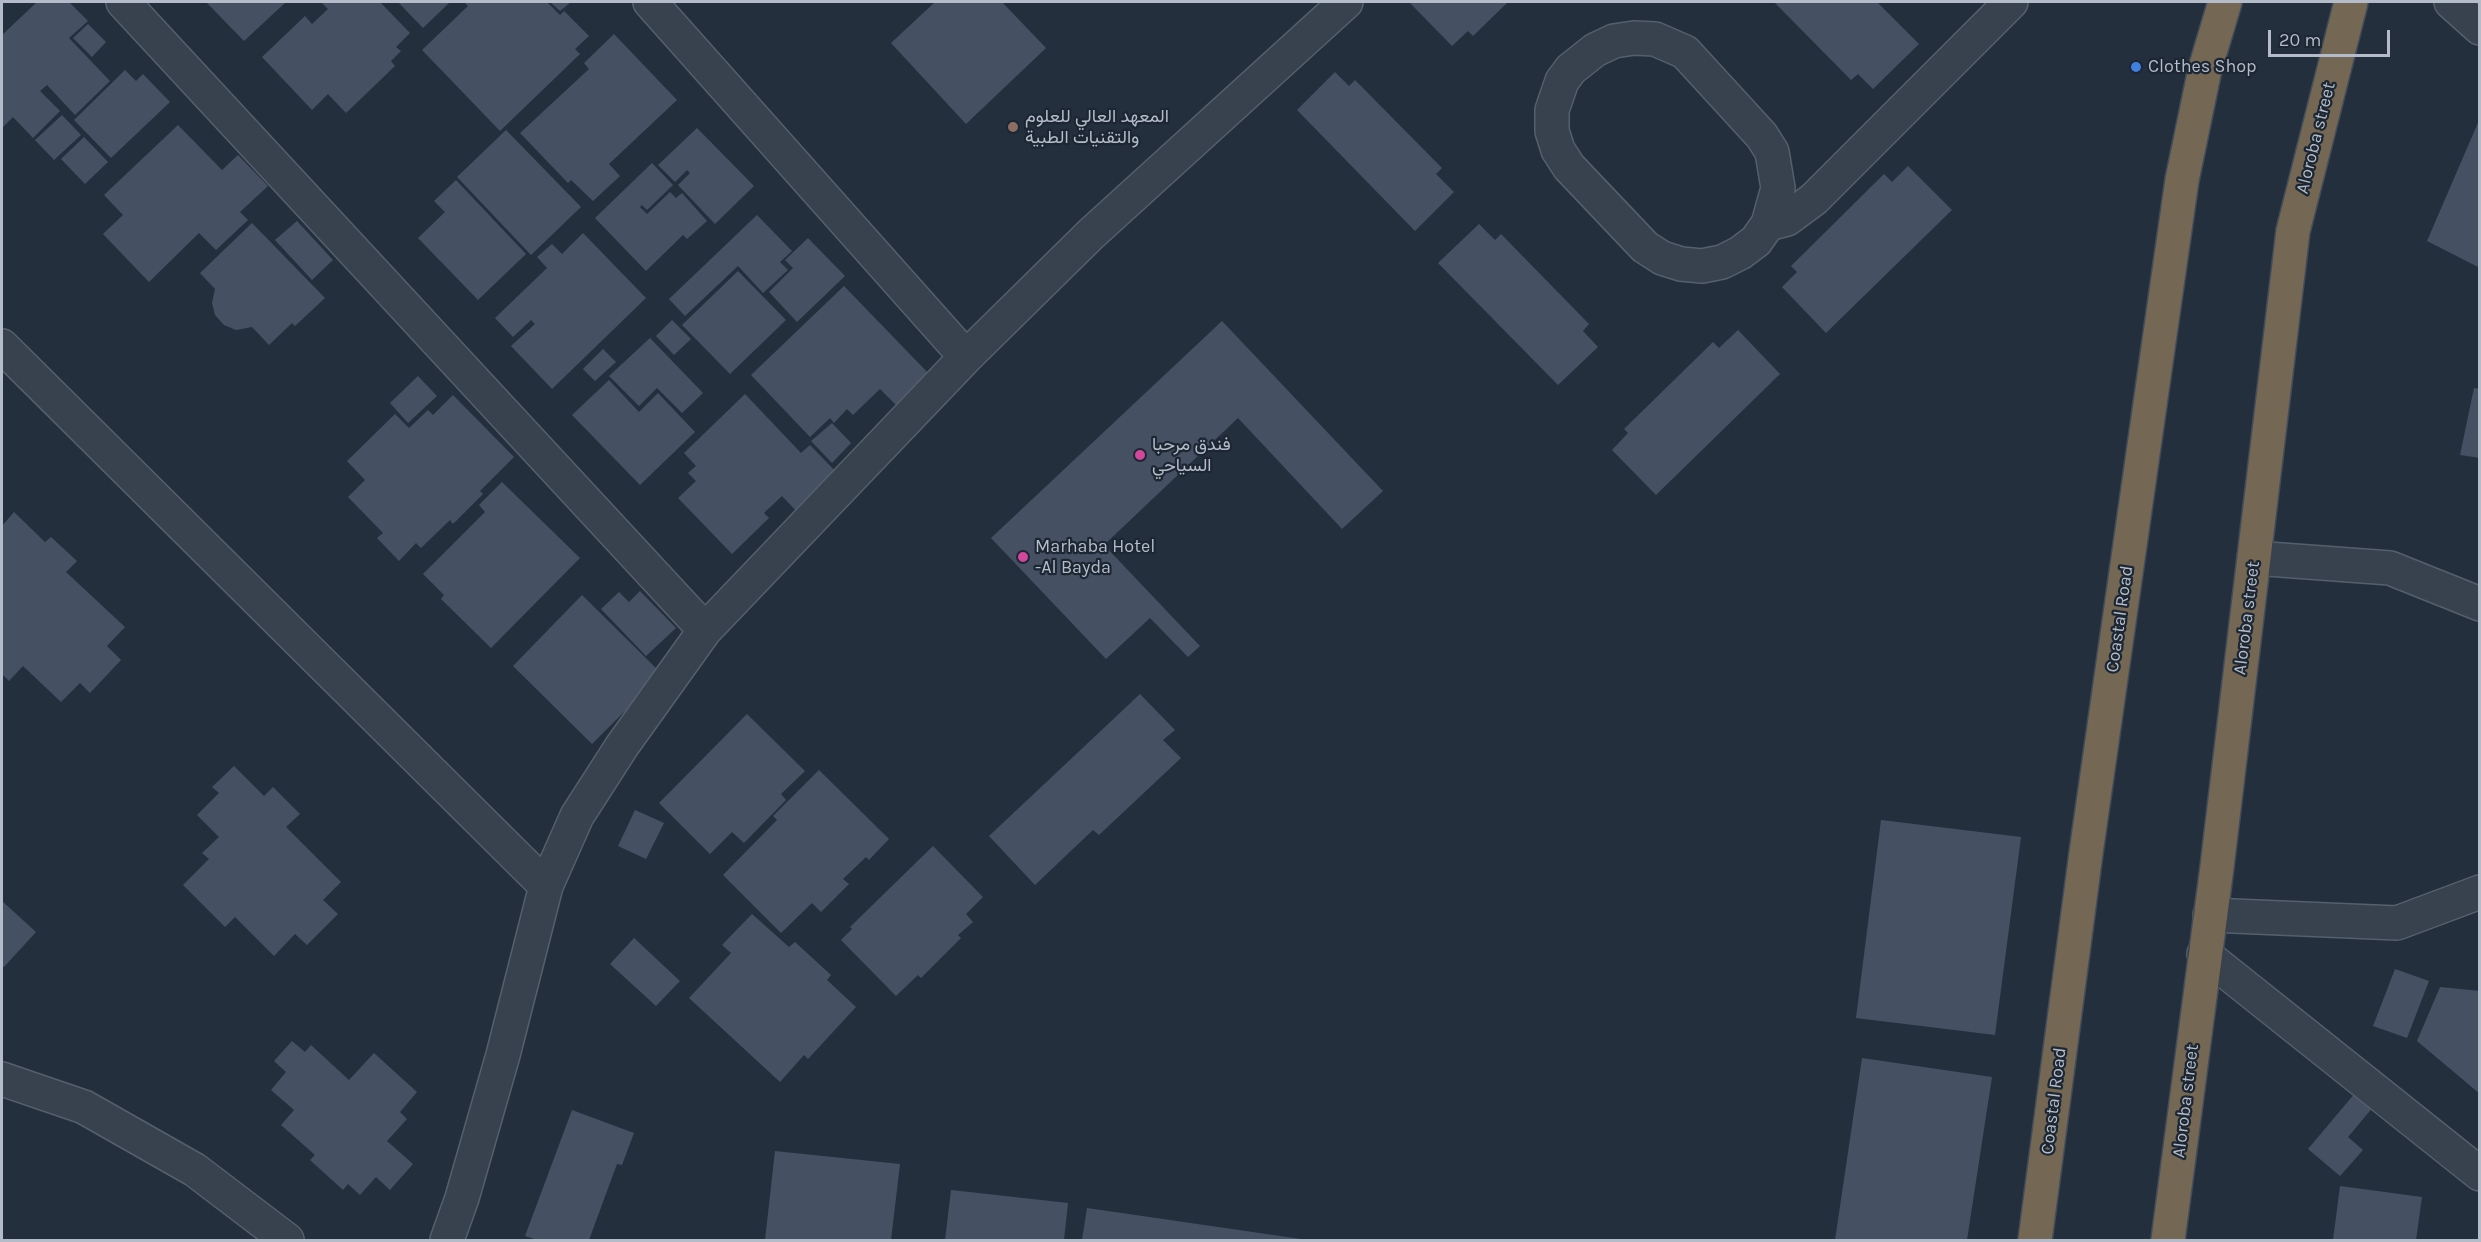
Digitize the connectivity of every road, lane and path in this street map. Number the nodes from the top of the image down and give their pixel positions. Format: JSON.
{"nodes":[{"id":1,"x":123,"y":2,"type":"edge"},
{"id":2,"x":650,"y":2,"type":"edge"},
{"id":3,"x":1346,"y":2,"type":"edge"},
{"id":4,"x":2011,"y":2,"type":"edge"},
{"id":5,"x":2224,"y":2,"type":"edge"},
{"id":6,"x":2351,"y":2,"type":"edge"},
{"id":7,"x":2451,"y":2,"type":"edge"},
{"id":8,"x":2480,"y":28,"type":"edge"},
{"id":9,"x":1768,"y":224,"type":"junction"},
{"id":10,"x":2,"y":346,"type":"edge"},
{"id":11,"x":966,"y":357,"type":"junction"},
{"id":12,"x":2254,"y":558,"type":"junction"},
{"id":13,"x":2480,"y":604,"type":"edge"},
{"id":14,"x":705,"y":630,"type":"junction"},
{"id":15,"x":546,"y":886,"type":"junction"},
{"id":16,"x":2480,"y":892,"type":"edge"},
{"id":17,"x":2210,"y":915,"type":"junction"},
{"id":18,"x":2204,"y":954,"type":"junction"},
{"id":19,"x":2,"y":1079,"type":"edge"},
{"id":20,"x":2480,"y":1174,"type":"edge"},
{"id":21,"x":287,"y":1240,"type":"edge"},
{"id":22,"x":447,"y":1240,"type":"edge"},
{"id":23,"x":2035,"y":1240,"type":"edge"},
{"id":24,"x":2168,"y":1240,"type":"edge"}],
"edges":[{"from":1,"to":14,"type":"street"},
{"from":2,"to":11,"type":"street"},
{"from":3,"to":11,"type":"street"},
{"from":4,"to":9,"type":"street"},
{"from":5,"to":23,"type":"highway","name":"Coastal Road"},
{"from":6,"to":12,"type":"highway","name":"Aloroba street"},
{"from":7,"to":8,"type":"street"},
{"from":9,"to":9,"type":"street"},
{"from":10,"to":15,"type":"street"},
{"from":11,"to":14,"type":"street"},
{"from":12,"to":13,"type":"street"},
{"from":12,"to":17,"type":"highway","name":"Aloroba street"},
{"from":14,"to":15,"type":"street"},
{"from":15,"to":22,"type":"street"},
{"from":16,"to":17,"type":"street"},
{"from":17,"to":18,"type":"highway","name":"Aloroba street"},
{"from":18,"to":20,"type":"street"},
{"from":18,"to":24,"type":"highway","name":"Aloroba street"},
{"from":19,"to":21,"type":"street"}]}
